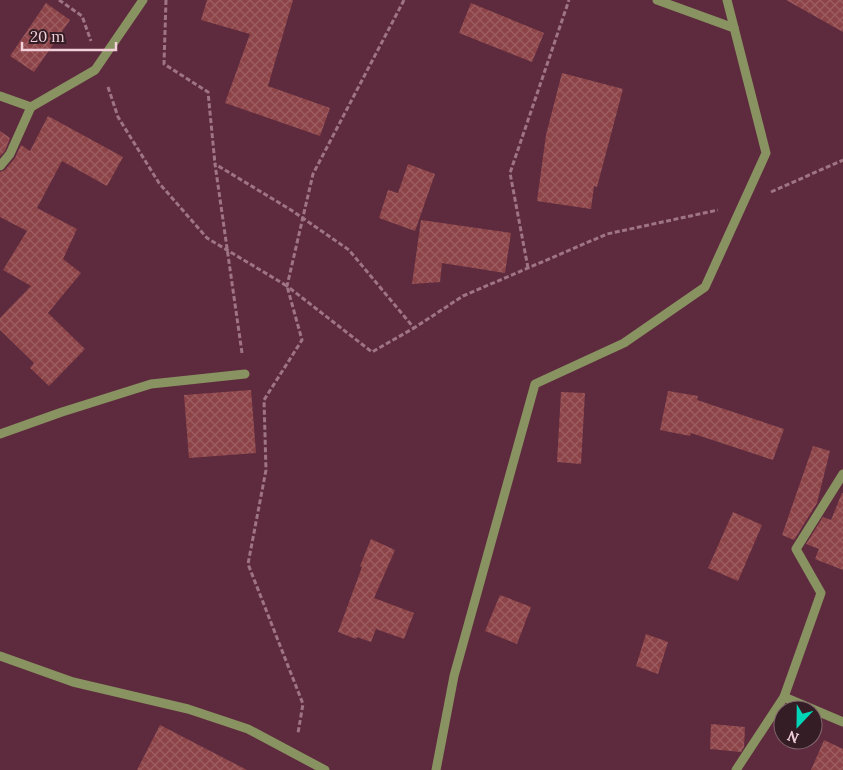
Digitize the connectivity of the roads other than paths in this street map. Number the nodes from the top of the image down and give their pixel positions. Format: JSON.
{"nodes":[{"id":1,"x":143,"y":0,"type":"edge"},
{"id":2,"x":657,"y":0,"type":"edge"},
{"id":3,"x":727,"y":0,"type":"edge"},
{"id":4,"x":734,"y":28,"type":"junction"},
{"id":5,"x":0,"y":96,"type":"edge"},
{"id":6,"x":31,"y":107,"type":"junction"},
{"id":7,"x":0,"y":166,"type":"edge"},
{"id":8,"x":245,"y":374,"type":"road end"},
{"id":9,"x":0,"y":434,"type":"edge"},
{"id":10,"x":843,"y":474,"type":"edge"},
{"id":11,"x":0,"y":656,"type":"edge"},
{"id":12,"x":784,"y":697,"type":"junction"},
{"id":13,"x":843,"y":722,"type":"edge"},
{"id":14,"x":325,"y":770,"type":"edge"},
{"id":15,"x":436,"y":770,"type":"edge"},
{"id":16,"x":736,"y":770,"type":"edge"}],
"edges":[{"from":1,"to":6,"type":"street"},
{"from":2,"to":4,"type":"street"},
{"from":3,"to":4,"type":"street"},
{"from":4,"to":15,"type":"street"},
{"from":5,"to":6,"type":"street"},
{"from":6,"to":7,"type":"street"},
{"from":8,"to":9,"type":"street"},
{"from":10,"to":12,"type":"street"},
{"from":11,"to":14,"type":"street"},
{"from":12,"to":13,"type":"street"},
{"from":12,"to":16,"type":"street"}]}
